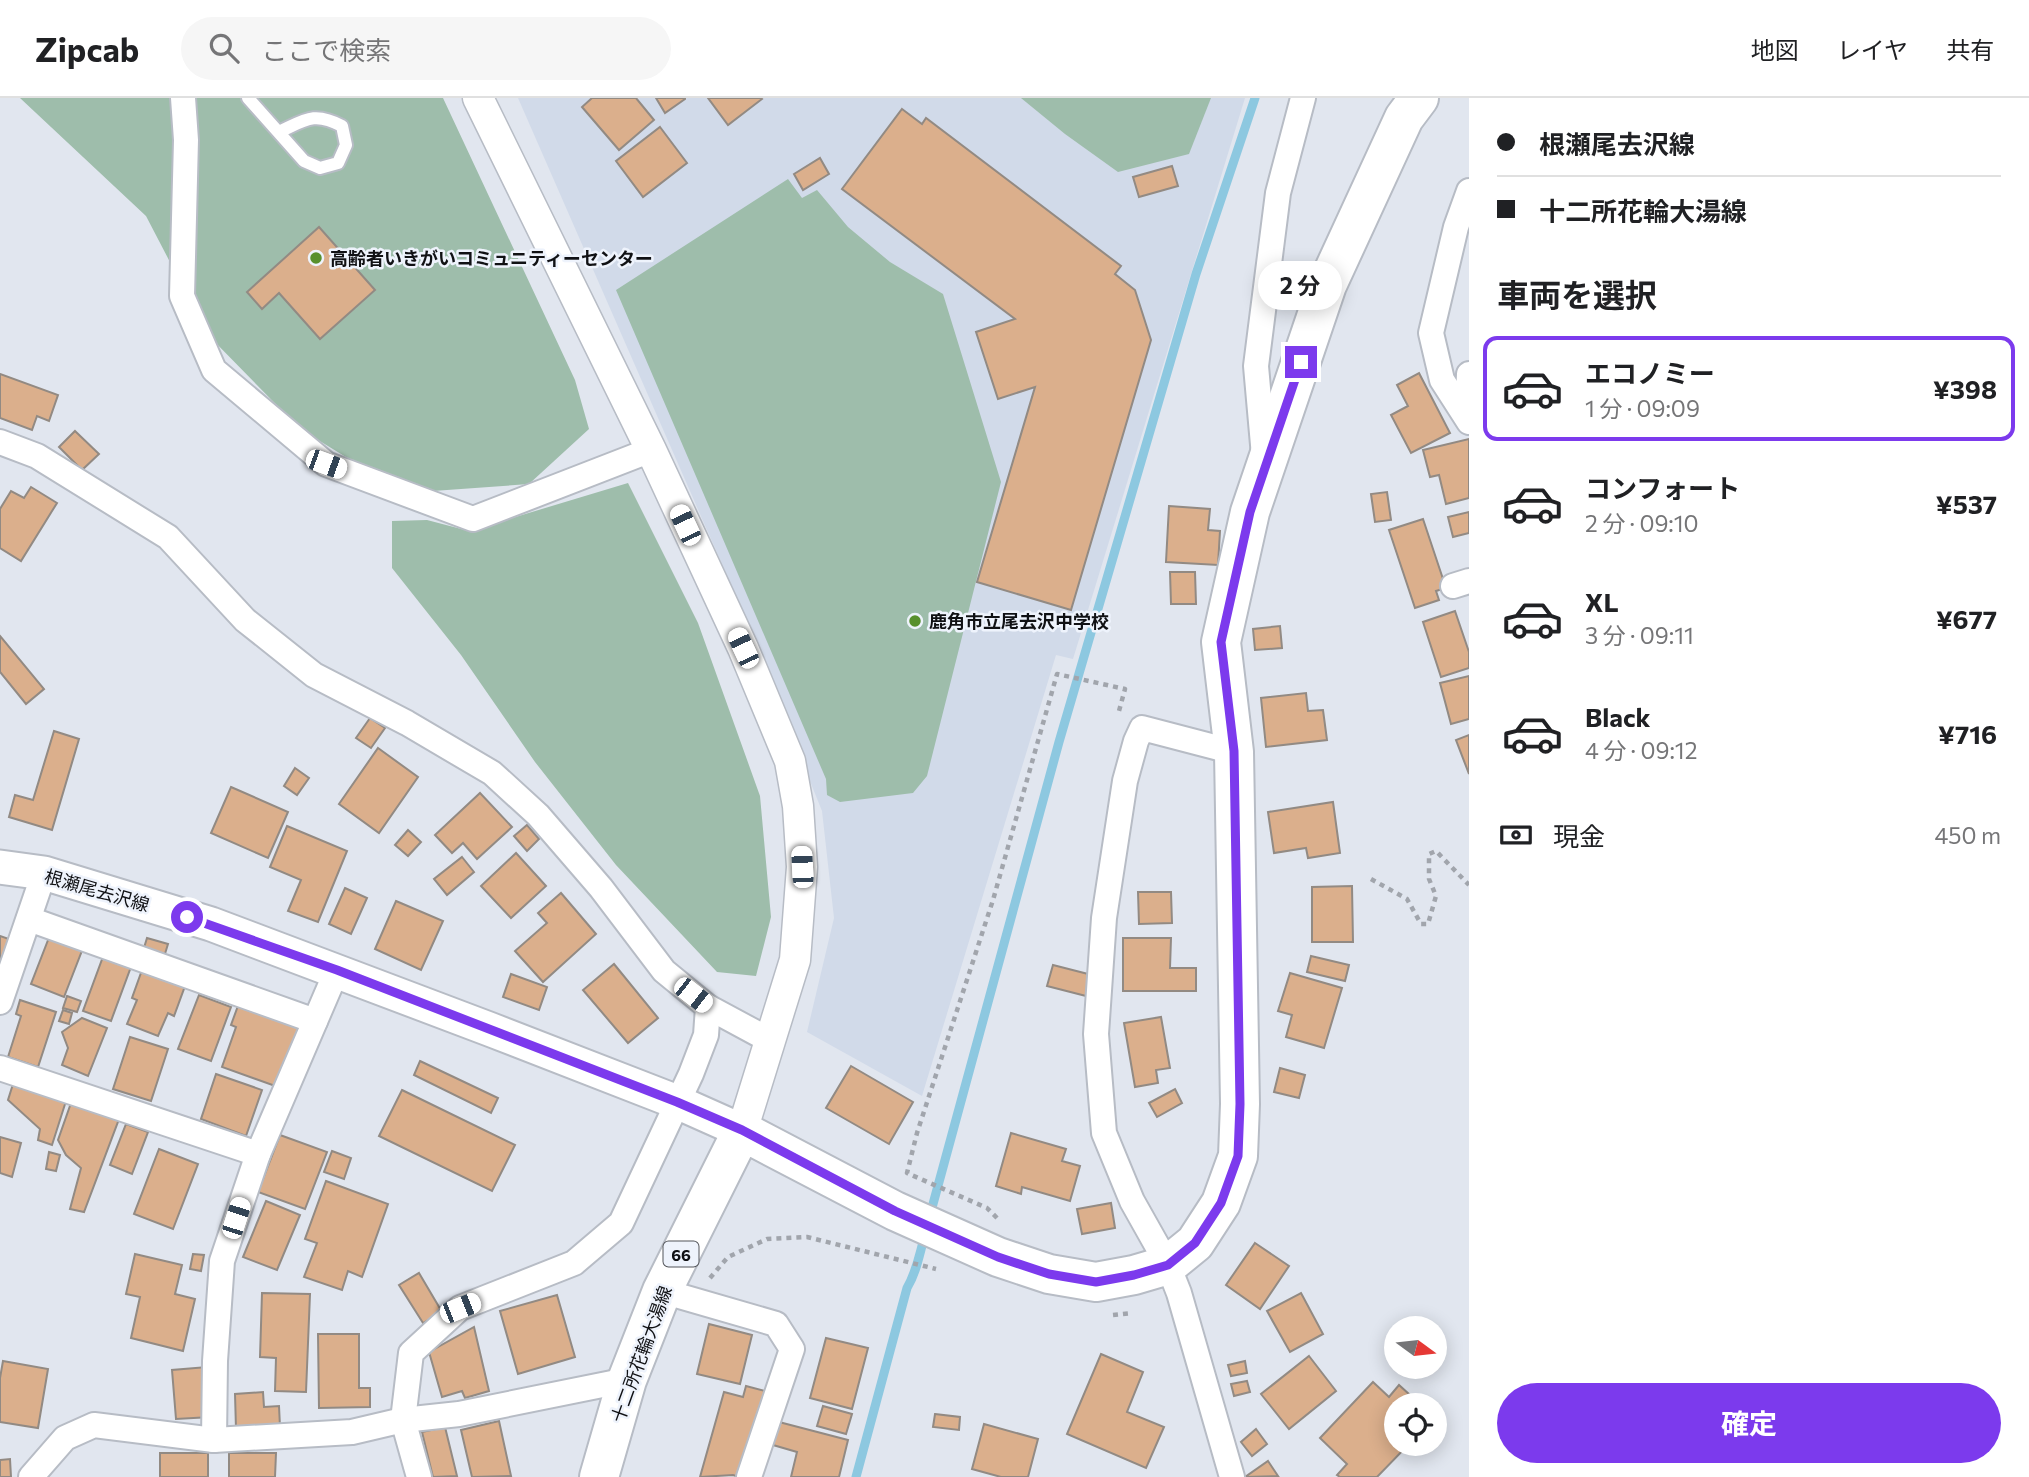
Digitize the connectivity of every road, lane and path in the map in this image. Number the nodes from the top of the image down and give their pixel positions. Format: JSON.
{"nodes":[{"id":1,"x":183,"y":98,"type":"edge"},
{"id":2,"x":248,"y":98,"type":"edge"},
{"id":3,"x":478,"y":98,"type":"edge"},
{"id":4,"x":1303,"y":98,"type":"edge"},
{"id":5,"x":1419,"y":98,"type":"edge"},
{"id":6,"x":279,"y":132,"type":"junction"},
{"id":7,"x":1469,"y":191,"type":"edge"},
{"id":8,"x":1469,"y":374,"type":"edge"},
{"id":9,"x":1468,"y":420,"type":"edge"},
{"id":10,"x":0,"y":442,"type":"edge"},
{"id":11,"x":651,"y":450,"type":"junction"},
{"id":12,"x":1265,"y":466,"type":"junction"},
{"id":13,"x":1125,"y":689,"type":"dead end"},
{"id":14,"x":1234,"y":751,"type":"junction"},
{"id":15,"x":0,"y":867,"type":"edge"},
{"id":16,"x":44,"y":873,"type":"junction"},
{"id":17,"x":1371,"y":879,"type":"dead end"},
{"id":18,"x":1469,"y":885,"type":"edge"},
{"id":19,"x":29,"y":919,"type":"junction"},
{"id":20,"x":337,"y":970,"type":"junction"},
{"id":21,"x":0,"y":1002,"type":"edge"},
{"id":22,"x":708,"y":1007,"type":"junction"},
{"id":23,"x":315,"y":1021,"type":"junction"},
{"id":24,"x":771,"y":1041,"type":"junction"},
{"id":25,"x":0,"y":1068,"type":"edge"},
{"id":26,"x":677,"y":1102,"type":"junction"},
{"id":27,"x":742,"y":1130,"type":"junction"},
{"id":28,"x":258,"y":1154,"type":"junction"},
{"id":29,"x":1001,"y":1241,"type":"junction"},
{"id":30,"x":1168,"y":1265,"type":"junction"},
{"id":31,"x":945,"y":1272,"type":"dead end"},
{"id":32,"x":676,"y":1295,"type":"junction"},
{"id":33,"x":627,"y":1381,"type":"junction"},
{"id":34,"x":403,"y":1420,"type":"junction"},
{"id":35,"x":214,"y":1440,"type":"junction"},
{"id":36,"x":31,"y":1477,"type":"edge"},
{"id":37,"x":419,"y":1477,"type":"edge"},
{"id":38,"x":599,"y":1477,"type":"edge"},
{"id":39,"x":749,"y":1477,"type":"edge"},
{"id":40,"x":1232,"y":1477,"type":"edge"}],
"edges":[{"from":1,"to":11,"type":"street"},
{"from":2,"to":6,"type":"lane"},
{"from":3,"to":11,"type":"street"},
{"from":4,"to":12,"type":"street"},
{"from":5,"to":12,"type":"main road"},
{"from":6,"to":6,"type":"lane"},
{"from":7,"to":9,"type":"street"},
{"from":8,"to":9,"type":"street"},
{"from":10,"to":22,"type":"street"},
{"from":11,"to":24,"type":"street"},
{"from":12,"to":14,"type":"main road"},
{"from":13,"to":29,"type":"path"},
{"from":14,"to":30,"type":"main road"},
{"from":14,"to":30,"type":"street"},
{"from":15,"to":16,"type":"main road","name":"根瀬尾去沢線"},
{"from":16,"to":19,"type":"street"},
{"from":16,"to":20,"type":"main road","name":"根瀬尾去沢線"},
{"from":17,"to":18,"type":"path"},
{"from":19,"to":21,"type":"street"},
{"from":19,"to":23,"type":"street"},
{"from":20,"to":23,"type":"street"},
{"from":20,"to":26,"type":"main road","name":"根瀬尾去沢線"},
{"from":22,"to":24,"type":"street"},
{"from":22,"to":26,"type":"street"},
{"from":23,"to":28,"type":"street"},
{"from":24,"to":27,"type":"street"},
{"from":25,"to":28,"type":"street"},
{"from":26,"to":27,"type":"main road","name":"根瀬尾去沢線"},
{"from":26,"to":34,"type":"street"},
{"from":27,"to":29,"type":"main road"},
{"from":27,"to":32,"type":"main road","name":"十二所花輪大湯線","number":"66"},
{"from":28,"to":35,"type":"street"},
{"from":29,"to":30,"type":"main road"},
{"from":30,"to":40,"type":"street"},
{"from":31,"to":32,"type":"path"},
{"from":32,"to":33,"type":"main road","name":"十二所花輪大湯線","number":"66"},
{"from":32,"to":39,"type":"street"},
{"from":33,"to":34,"type":"street"},
{"from":33,"to":38,"type":"main road","name":"十二所花輪大湯線","number":"66"},
{"from":34,"to":35,"type":"street"},
{"from":34,"to":37,"type":"street"},
{"from":35,"to":36,"type":"street"}]}
